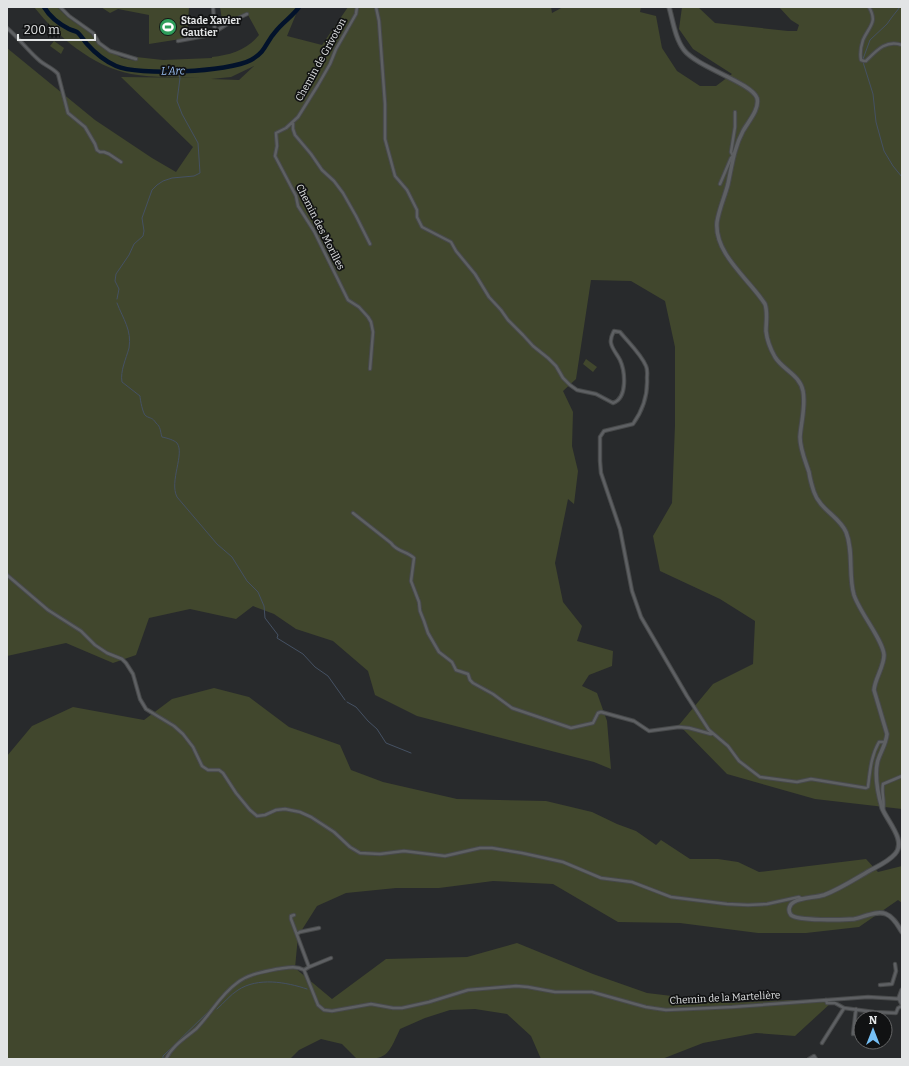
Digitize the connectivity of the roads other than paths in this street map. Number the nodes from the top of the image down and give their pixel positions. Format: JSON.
{"nodes":[{"id":1,"x":60,"y":7,"type":"edge"},
{"id":2,"x":213,"y":7,"type":"edge"},
{"id":3,"x":357,"y":7,"type":"edge"},
{"id":4,"x":376,"y":7,"type":"edge"},
{"id":5,"x":669,"y":7,"type":"edge"},
{"id":6,"x":869,"y":7,"type":"edge"},
{"id":7,"x":247,"y":14,"type":"dead end"},
{"id":8,"x":7,"y":28,"type":"edge"},
{"id":9,"x":215,"y":32,"type":"junction"},
{"id":10,"x":178,"y":41,"type":"dead end"},
{"id":11,"x":902,"y":44,"type":"edge"},
{"id":12,"x":136,"y":59,"type":"dead end"},
{"id":13,"x":735,"y":112,"type":"dead end"},
{"id":14,"x":293,"y":122,"type":"junction"},
{"id":15,"x":277,"y":132,"type":"joint"},
{"id":16,"x":733,"y":156,"type":"junction"},
{"id":17,"x":121,"y":162,"type":"dead end"},
{"id":18,"x":720,"y":184,"type":"dead end"},
{"id":19,"x":370,"y":244,"type":"dead end"},
{"id":20,"x":370,"y":369,"type":"dead end"},
{"id":21,"x":353,"y":513,"type":"dead end"},
{"id":22,"x":7,"y":575,"type":"edge"},
{"id":23,"x":712,"y":733,"type":"junction"},
{"id":24,"x":886,"y":742,"type":"junction"},
{"id":25,"x":902,"y":776,"type":"edge"},
{"id":26,"x":883,"y":810,"type":"junction"},
{"id":27,"x":786,"y":900,"type":"junction"},
{"id":28,"x":802,"y":900,"type":"junction"},
{"id":29,"x":790,"y":905,"type":"junction"},
{"id":30,"x":294,"y":915,"type":"dead end"},
{"id":31,"x":319,"y":928,"type":"dead end"},
{"id":32,"x":902,"y":932,"type":"edge"},
{"id":33,"x":297,"y":934,"type":"junction"},
{"id":34,"x":331,"y":958,"type":"dead end"},
{"id":35,"x":895,"y":964,"type":"dead end"},
{"id":36,"x":309,"y":967,"type":"junction"},
{"id":37,"x":304,"y":970,"type":"junction"},
{"id":38,"x":880,"y":985,"type":"dead end"},
{"id":39,"x":902,"y":991,"type":"edge"},
{"id":40,"x":901,"y":998,"type":"edge"},
{"id":41,"x":826,"y":1000,"type":"junction"},
{"id":42,"x":902,"y":1005,"type":"edge"},
{"id":43,"x":844,"y":1008,"type":"junction"},
{"id":44,"x":856,"y":1009,"type":"joint"},
{"id":45,"x":822,"y":1043,"type":"dead end"},
{"id":46,"x":166,"y":1059,"type":"edge"},
{"id":47,"x":809,"y":1059,"type":"edge"},
{"id":48,"x":816,"y":1059,"type":"edge"}],
"edges":[{"from":1,"to":12,"type":"street"},
{"from":2,"to":9,"type":"street"},
{"from":3,"to":14,"type":"street","name":"Chemin de Grivoton"},
{"from":4,"to":23,"type":"street"},
{"from":5,"to":16,"type":"street"},
{"from":6,"to":11,"type":"street"},
{"from":7,"to":9,"type":"street"},
{"from":8,"to":17,"type":"street"},
{"from":9,"to":10,"type":"street"},
{"from":13,"to":16,"type":"street"},
{"from":14,"to":15,"type":"street","name":"Chemin de Grivoton"},
{"from":14,"to":19,"type":"street"},
{"from":15,"to":20,"type":"street","name":"Chemin des Morilles"},
{"from":16,"to":18,"type":"street"},
{"from":16,"to":24,"type":"street"},
{"from":21,"to":23,"type":"street"},
{"from":22,"to":27,"type":"street"},
{"from":23,"to":24,"type":"street"},
{"from":24,"to":26,"type":"street"},
{"from":25,"to":26,"type":"street"},
{"from":26,"to":28,"type":"street"},
{"from":27,"to":28,"type":"street"},
{"from":27,"to":29,"type":"street"},
{"from":28,"to":29,"type":"street"},
{"from":29,"to":32,"type":"street"},
{"from":30,"to":33,"type":"street"},
{"from":31,"to":33,"type":"street"},
{"from":33,"to":36,"type":"street"},
{"from":34,"to":36,"type":"street"},
{"from":35,"to":38,"type":"street"},
{"from":36,"to":37,"type":"street"},
{"from":37,"to":41,"type":"street","name":"Chemin de la Martelière"},
{"from":37,"to":46,"type":"street"},
{"from":39,"to":40,"type":"street"},
{"from":40,"to":41,"type":"street","name":"Chemin de la Martelière"},
{"from":40,"to":42,"type":"street"},
{"from":41,"to":43,"type":"street"},
{"from":42,"to":44,"type":"street"},
{"from":43,"to":44,"type":"street"},
{"from":43,"to":45,"type":"street"},
{"from":47,"to":48,"type":"street"}]}
